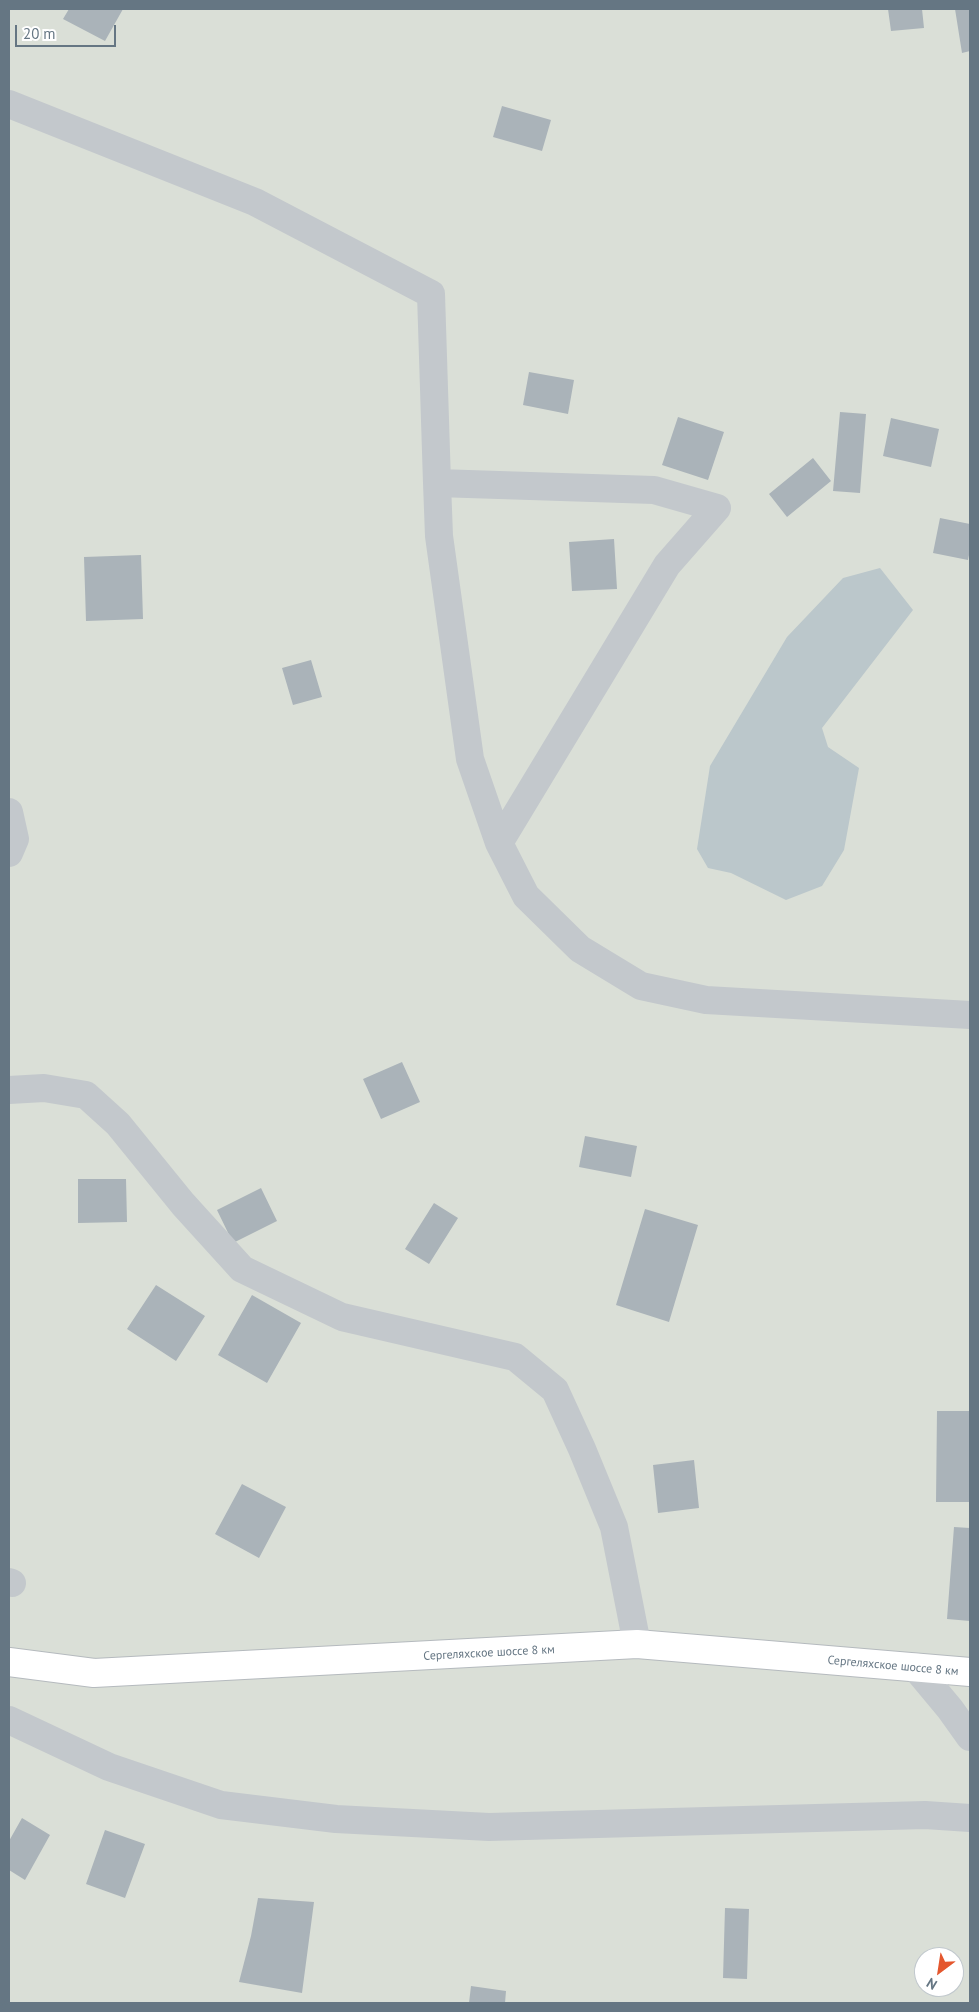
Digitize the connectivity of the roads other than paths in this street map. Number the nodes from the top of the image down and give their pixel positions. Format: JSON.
{"nodes":[{"id":1,"x":9,"y":104,"type":"edge"},
{"id":2,"x":437,"y":483,"type":"junction"},
{"id":3,"x":9,"y":812,"type":"edge"},
{"id":4,"x":500,"y":843,"type":"junction"},
{"id":5,"x":9,"y":853,"type":"edge"},
{"id":6,"x":970,"y":1015,"type":"edge"},
{"id":7,"x":9,"y":1090,"type":"edge"},
{"id":8,"x":637,"y":1644,"type":"junction"},
{"id":9,"x":9,"y":1662,"type":"edge"},
{"id":10,"x":915,"y":1667,"type":"junction"},
{"id":11,"x":970,"y":1672,"type":"edge"},
{"id":12,"x":9,"y":1720,"type":"edge"},
{"id":13,"x":970,"y":1737,"type":"edge"},
{"id":14,"x":970,"y":1818,"type":"edge"}],
"edges":[{"from":1,"to":2,"type":"street"},
{"from":2,"to":4,"type":"street"},
{"from":2,"to":4,"type":"street"},
{"from":3,"to":5,"type":"street"},
{"from":4,"to":6,"type":"street"},
{"from":7,"to":8,"type":"street"},
{"from":8,"to":9,"type":"main road","name":"Сергеляхское шоссе 8 км"},
{"from":8,"to":10,"type":"main road","name":"Сергеляхское шоссе 8 км"},
{"from":10,"to":11,"type":"main road","name":"Сергеляхское шоссе 8 км"},
{"from":10,"to":13,"type":"street"},
{"from":12,"to":14,"type":"street"}]}
